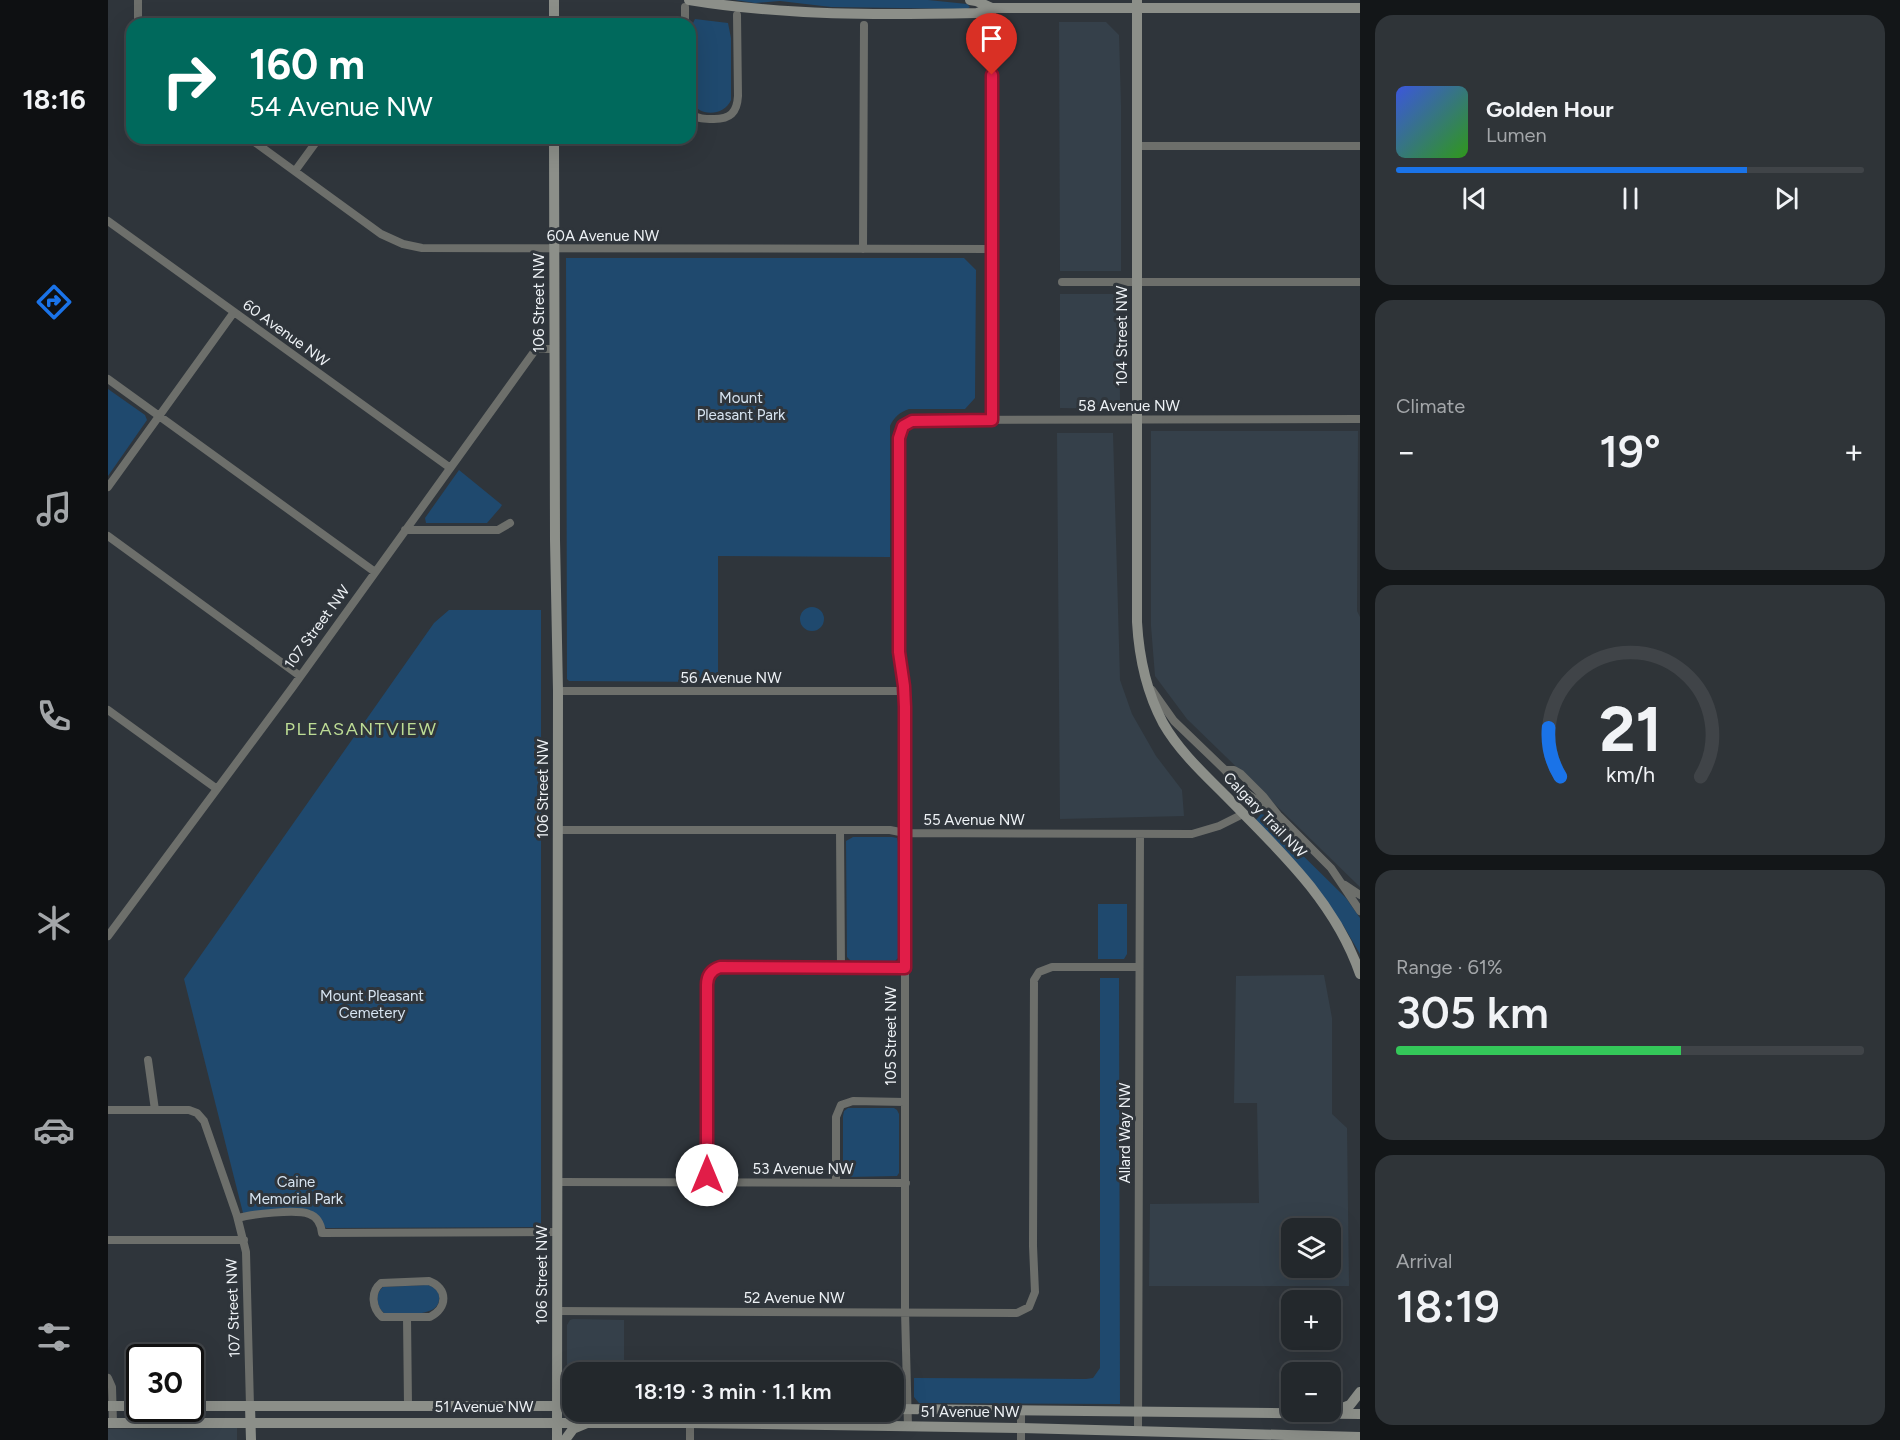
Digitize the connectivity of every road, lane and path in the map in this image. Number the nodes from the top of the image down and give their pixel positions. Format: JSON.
{"nodes":[{"id":1,"x":138,"y":0,"type":"edge"},
{"id":2,"x":554,"y":0,"type":"edge"},
{"id":3,"x":970,"y":0,"type":"edge"},
{"id":4,"x":687,"y":4,"type":"edge"},
{"id":5,"x":1137,"y":4,"type":"edge"},
{"id":6,"x":992,"y":8,"type":"junction"},
{"id":7,"x":1360,"y":8,"type":"edge"},
{"id":8,"x":737,"y":15,"type":"dead end"},
{"id":9,"x":138,"y":18,"type":"edge"},
{"id":10,"x":554,"y":18,"type":"edge"},
{"id":11,"x":864,"y":25,"type":"dead end"},
{"id":12,"x":696,"y":117,"type":"edge"},
{"id":13,"x":257,"y":144,"type":"edge"},
{"id":14,"x":315,"y":144,"type":"edge"},
{"id":15,"x":554,"y":144,"type":"edge"},
{"id":16,"x":1137,"y":146,"type":"junction"},
{"id":17,"x":1360,"y":146,"type":"edge"},
{"id":18,"x":295,"y":171,"type":"junction"},
{"id":19,"x":108,"y":221,"type":"edge"},
{"id":20,"x":863,"y":249,"type":"junction"},
{"id":21,"x":992,"y":249,"type":"junction"},
{"id":22,"x":554,"y":250,"type":"junction"},
{"id":23,"x":1062,"y":282,"type":"dead end"},
{"id":24,"x":1360,"y":282,"type":"edge"},
{"id":25,"x":1137,"y":283,"type":"junction"},
{"id":26,"x":234,"y":312,"type":"junction"},
{"id":27,"x":554,"y":349,"type":"junction"},
{"id":28,"x":108,"y":379,"type":"edge"},
{"id":29,"x":159,"y":416,"type":"junction"},
{"id":30,"x":1137,"y":419,"type":"junction"},
{"id":31,"x":1360,"y":419,"type":"edge"},
{"id":32,"x":992,"y":420,"type":"junction"},
{"id":33,"x":901,"y":430,"type":"joint"},
{"id":34,"x":449,"y":467,"type":"junction"},
{"id":35,"x":108,"y":487,"type":"edge"},
{"id":36,"x":510,"y":523,"type":"dead end"},
{"id":37,"x":405,"y":530,"type":"junction"},
{"id":38,"x":108,"y":536,"type":"edge"},
{"id":39,"x":375,"y":572,"type":"junction"},
{"id":40,"x":300,"y":676,"type":"junction"},
{"id":41,"x":1145,"y":676,"type":"junction"},
{"id":42,"x":904,"y":691,"type":"junction"},
{"id":43,"x":558,"y":692,"type":"junction"},
{"id":44,"x":108,"y":710,"type":"edge"},
{"id":45,"x":1225,"y":770,"type":"junction"},
{"id":46,"x":217,"y":789,"type":"junction"},
{"id":47,"x":1244,"y":814,"type":"junction"},
{"id":48,"x":1278,"y":815,"type":"junction"},
{"id":49,"x":558,"y":830,"type":"junction"},
{"id":50,"x":840,"y":831,"type":"junction"},
{"id":51,"x":905,"y":833,"type":"junction"},
{"id":52,"x":1140,"y":834,"type":"junction"},
{"id":53,"x":1341,"y":882,"type":"junction"},
{"id":54,"x":1360,"y":895,"type":"edge"},
{"id":55,"x":1360,"y":911,"type":"edge"},
{"id":56,"x":108,"y":936,"type":"edge"},
{"id":57,"x":1139,"y":967,"type":"junction"},
{"id":58,"x":840,"y":968,"type":"junction"},
{"id":59,"x":905,"y":968,"type":"junction"},
{"id":60,"x":1360,"y":974,"type":"edge"},
{"id":61,"x":148,"y":1060,"type":"dead end"},
{"id":62,"x":904,"y":1102,"type":"junction"},
{"id":63,"x":108,"y":1110,"type":"edge"},
{"id":64,"x":155,"y":1110,"type":"junction"},
{"id":65,"x":557,"y":1182,"type":"junction"},
{"id":66,"x":836,"y":1182,"type":"junction"},
{"id":67,"x":707,"y":1183,"type":"junction"},
{"id":68,"x":906,"y":1183,"type":"junction"},
{"id":69,"x":238,"y":1218,"type":"junction"},
{"id":70,"x":557,"y":1232,"type":"junction"},
{"id":71,"x":108,"y":1240,"type":"edge"},
{"id":72,"x":244,"y":1240,"type":"junction"},
{"id":73,"x":557,"y":1311,"type":"junction"},
{"id":74,"x":905,"y":1311,"type":"junction"},
{"id":75,"x":408,"y":1317,"type":"junction"},
{"id":76,"x":108,"y":1378,"type":"edge"},
{"id":77,"x":1360,"y":1392,"type":"edge"},
{"id":78,"x":110,"y":1406,"type":"edge"},
{"id":79,"x":126,"y":1406,"type":"edge"},
{"id":80,"x":204,"y":1406,"type":"edge"},
{"id":81,"x":250,"y":1406,"type":"junction"},
{"id":82,"x":408,"y":1406,"type":"junction"},
{"id":83,"x":556,"y":1406,"type":"junction"},
{"id":84,"x":562,"y":1406,"type":"edge"},
{"id":85,"x":907,"y":1409,"type":"junction"},
{"id":86,"x":1341,"y":1409,"type":"edge"},
{"id":87,"x":1021,"y":1410,"type":"junction"},
{"id":88,"x":1138,"y":1411,"type":"junction"},
{"id":89,"x":1281,"y":1413,"type":"edge"},
{"id":90,"x":1341,"y":1414,"type":"edge"},
{"id":91,"x":1360,"y":1414,"type":"edge"},
{"id":92,"x":250,"y":1422,"type":"junction"},
{"id":93,"x":556,"y":1422,"type":"junction"},
{"id":94,"x":562,"y":1422,"type":"edge"},
{"id":95,"x":591,"y":1422,"type":"edge"},
{"id":96,"x":690,"y":1422,"type":"edge"},
{"id":97,"x":799,"y":1422,"type":"edge"},
{"id":98,"x":110,"y":1423,"type":"edge"},
{"id":99,"x":908,"y":1427,"type":"junction"},
{"id":100,"x":1021,"y":1428,"type":"junction"},
{"id":101,"x":1138,"y":1431,"type":"junction"},
{"id":102,"x":1279,"y":1435,"type":"junction"},
{"id":103,"x":1360,"y":1437,"type":"edge"},
{"id":104,"x":251,"y":1440,"type":"edge"},
{"id":105,"x":556,"y":1440,"type":"edge"},
{"id":106,"x":565,"y":1440,"type":"edge"},
{"id":107,"x":690,"y":1440,"type":"edge"},
{"id":108,"x":1021,"y":1440,"type":"edge"},
{"id":109,"x":1292,"y":1440,"type":"edge"}],
"edges":[{"from":1,"to":9,"type":"street"},
{"from":2,"to":10,"type":"main road"},
{"from":3,"to":6,"type":"main road"},
{"from":4,"to":6,"type":"main road"},
{"from":5,"to":6,"type":"main road"},
{"from":5,"to":7,"type":"main road"},
{"from":5,"to":16,"type":"main road","name":"104 Street NW"},
{"from":6,"to":21,"type":"street"},
{"from":8,"to":12,"type":"street"},
{"from":11,"to":20,"type":"street"},
{"from":13,"to":18,"type":"street","name":"60A Avenue NW"},
{"from":14,"to":18,"type":"street"},
{"from":15,"to":22,"type":"main road","name":"106 Street NW"},
{"from":16,"to":17,"type":"street"},
{"from":16,"to":25,"type":"main road","name":"104 Street NW"},
{"from":18,"to":22,"type":"street","name":"60A Avenue NW"},
{"from":19,"to":26,"type":"street","name":"60 Avenue NW"},
{"from":20,"to":21,"type":"street","name":"60A Avenue NW"},
{"from":20,"to":22,"type":"street","name":"60A Avenue NW"},
{"from":21,"to":32,"type":"street"},
{"from":22,"to":27,"type":"main road","name":"106 Street NW"},
{"from":23,"to":25,"type":"street"},
{"from":24,"to":25,"type":"street"},
{"from":25,"to":30,"type":"main road","name":"104 Street NW"},
{"from":26,"to":29,"type":"street"},
{"from":26,"to":34,"type":"street","name":"60 Avenue NW"},
{"from":27,"to":34,"type":"street","name":"107 Street NW"},
{"from":27,"to":43,"type":"main road","name":"106 Street NW"},
{"from":28,"to":29,"type":"street"},
{"from":29,"to":35,"type":"street"},
{"from":29,"to":39,"type":"street"},
{"from":30,"to":31,"type":"street","name":"58 Avenue NW"},
{"from":30,"to":32,"type":"street","name":"58 Avenue NW"},
{"from":30,"to":41,"type":"main road","name":"104 Street NW"},
{"from":32,"to":33,"type":"street","name":"58 Avenue NW"},
{"from":33,"to":42,"type":"street","name":"105 Street NW"},
{"from":34,"to":37,"type":"street","name":"107 Street NW"},
{"from":36,"to":37,"type":"street"},
{"from":37,"to":39,"type":"street","name":"107 Street NW"},
{"from":38,"to":40,"type":"street"},
{"from":39,"to":40,"type":"street","name":"107 Street NW"},
{"from":40,"to":46,"type":"street","name":"107 Street NW"},
{"from":41,"to":45,"type":"street","name":"Calgary Trail NW"},
{"from":41,"to":47,"type":"main road","name":"Calgary Trail NW"},
{"from":42,"to":43,"type":"street","name":"56 Avenue NW"},
{"from":42,"to":51,"type":"street","name":"105 Street NW"},
{"from":43,"to":49,"type":"main road","name":"106 Street NW"},
{"from":44,"to":46,"type":"street"},
{"from":45,"to":48,"type":"street","name":"Calgary Trail NW"},
{"from":45,"to":48,"type":"street","name":"Calgary Trail NW"},
{"from":46,"to":56,"type":"street","name":"107 Street NW"},
{"from":47,"to":52,"type":"street","name":"55 Avenue NW"},
{"from":47,"to":60,"type":"main road","name":"Calgary Trail NW"},
{"from":48,"to":53,"type":"street","name":"Calgary Trail NW"},
{"from":49,"to":50,"type":"street","name":"55 Avenue NW"},
{"from":49,"to":65,"type":"main road","name":"106 Street NW"},
{"from":50,"to":51,"type":"street","name":"55 Avenue NW"},
{"from":50,"to":58,"type":"street"},
{"from":51,"to":52,"type":"street","name":"55 Avenue NW"},
{"from":51,"to":59,"type":"street","name":"105 Street NW"},
{"from":52,"to":57,"type":"street","name":"Allard Way NW"},
{"from":53,"to":54,"type":"street","name":"Calgary Trail NW"},
{"from":53,"to":55,"type":"street","name":"Calgary Trail NW"},
{"from":57,"to":74,"type":"street","name":"52 Avenue NW"},
{"from":57,"to":88,"type":"street","name":"Allard Way NW"},
{"from":58,"to":59,"type":"street"},
{"from":58,"to":67,"type":"street"},
{"from":59,"to":62,"type":"street","name":"105 Street NW"},
{"from":61,"to":64,"type":"street"},
{"from":62,"to":66,"type":"street"},
{"from":62,"to":68,"type":"street","name":"105 Street NW"},
{"from":63,"to":64,"type":"street"},
{"from":64,"to":69,"type":"street","name":"107 Street NW"},
{"from":65,"to":67,"type":"street","name":"53 Avenue NW"},
{"from":65,"to":70,"type":"main road","name":"106 Street NW"},
{"from":66,"to":67,"type":"street","name":"53 Avenue NW"},
{"from":66,"to":68,"type":"street","name":"53 Avenue NW"},
{"from":68,"to":74,"type":"street","name":"105 Street NW"},
{"from":69,"to":70,"type":"street"},
{"from":69,"to":72,"type":"street","name":"107 Street NW"},
{"from":70,"to":73,"type":"main road","name":"106 Street NW"},
{"from":71,"to":72,"type":"street"},
{"from":72,"to":81,"type":"street","name":"107 Street NW"},
{"from":73,"to":74,"type":"street","name":"52 Avenue NW"},
{"from":73,"to":83,"type":"main road","name":"106 Street NW"},
{"from":74,"to":85,"type":"street","name":"105 Street NW"},
{"from":75,"to":75,"type":"street"},
{"from":75,"to":82,"type":"street"},
{"from":76,"to":78,"type":"street","name":"51 Avenue NW"},
{"from":77,"to":86,"type":"main road"},
{"from":78,"to":79,"type":"main road"},
{"from":78,"to":98,"type":"street","name":"51 Avenue NW"},
{"from":80,"to":81,"type":"main road","name":"51 Avenue NW"},
{"from":81,"to":82,"type":"main road","name":"51 Avenue NW"},
{"from":81,"to":92,"type":"main road","name":"107 Street NW"},
{"from":82,"to":83,"type":"main road","name":"51 Avenue NW"},
{"from":83,"to":84,"type":"main road","name":"51 Avenue NW"},
{"from":83,"to":93,"type":"main road","name":"106 Street NW"},
{"from":85,"to":87,"type":"main road","name":"51 Avenue NW"},
{"from":85,"to":99,"type":"street","name":"105 Street NW"},
{"from":87,"to":88,"type":"main road","name":"51 Avenue NW"},
{"from":87,"to":100,"type":"street"},
{"from":88,"to":89,"type":"main road","name":"51 Avenue NW"},
{"from":88,"to":101,"type":"street","name":"Allard Way NW"},
{"from":90,"to":91,"type":"main road","name":"51 Avenue NW"},
{"from":92,"to":93,"type":"main road","name":"51 Avenue NW"},
{"from":92,"to":98,"type":"main road","name":"51 Avenue NW"},
{"from":92,"to":104,"type":"main road","name":"107 Street NW"},
{"from":93,"to":94,"type":"main road","name":"51 Avenue NW"},
{"from":93,"to":105,"type":"main road","name":"106 Street NW"},
{"from":95,"to":106,"type":"main road"},
{"from":96,"to":107,"type":"street"},
{"from":97,"to":99,"type":"main road","name":"51 Avenue NW"},
{"from":99,"to":100,"type":"main road","name":"51 Avenue NW"},
{"from":100,"to":101,"type":"main road","name":"51 Avenue NW"},
{"from":100,"to":108,"type":"street"},
{"from":101,"to":102,"type":"main road","name":"51 Avenue NW"},
{"from":102,"to":103,"type":"main road","name":"51 Avenue NW"},
{"from":102,"to":109,"type":"main road"}]}
